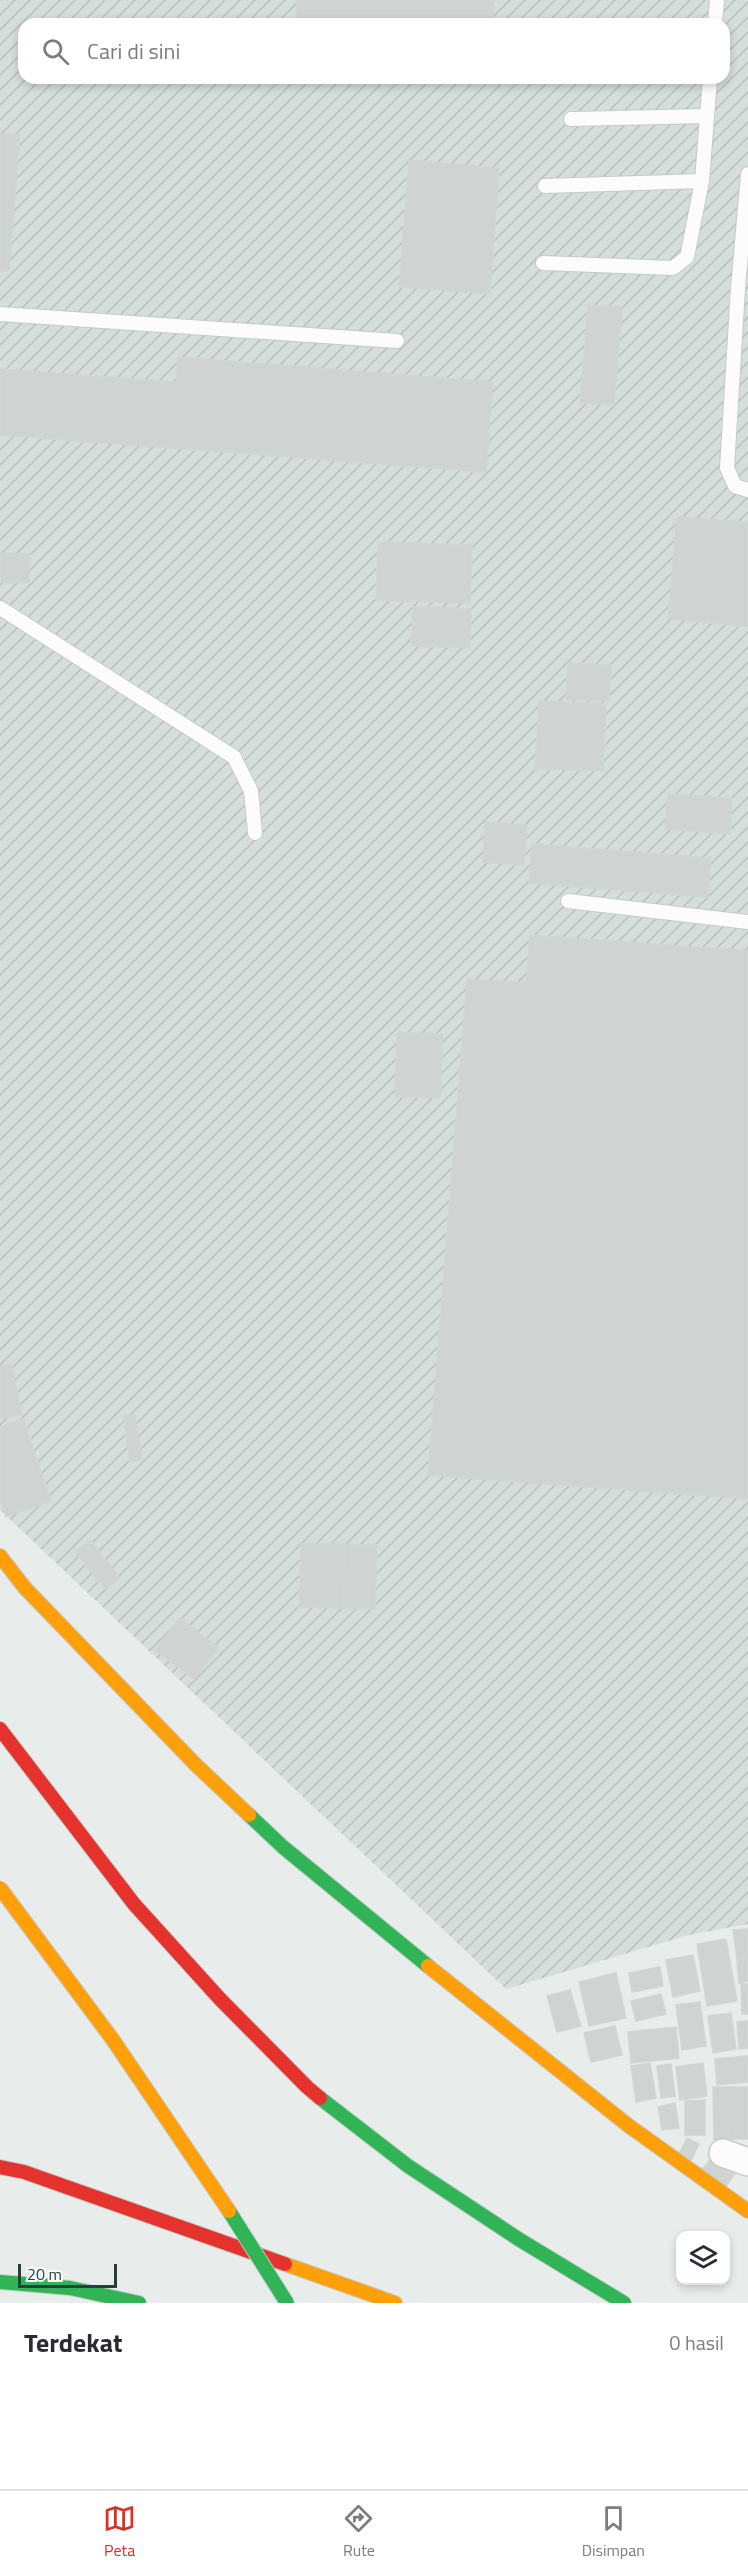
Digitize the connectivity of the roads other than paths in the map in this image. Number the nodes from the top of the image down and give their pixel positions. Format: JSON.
{"nodes":[{"id":1,"x":717,"y":0,"type":"edge"},
{"id":2,"x":716,"y":18,"type":"edge"},
{"id":3,"x":709,"y":84,"type":"edge"},
{"id":4,"x":706,"y":116,"type":"junction"},
{"id":5,"x":571,"y":119,"type":"dead end"},
{"id":6,"x":748,"y":174,"type":"edge"},
{"id":7,"x":702,"y":181,"type":"junction"},
{"id":8,"x":545,"y":186,"type":"dead end"},
{"id":9,"x":543,"y":264,"type":"dead end"},
{"id":10,"x":0,"y":314,"type":"edge"},
{"id":11,"x":397,"y":341,"type":"dead end"},
{"id":12,"x":748,"y":490,"type":"edge"},
{"id":13,"x":0,"y":608,"type":"edge"},
{"id":14,"x":255,"y":833,"type":"dead end"},
{"id":15,"x":568,"y":901,"type":"dead end"},
{"id":16,"x":748,"y":922,"type":"edge"},
{"id":17,"x":0,"y":1556,"type":"edge"},
{"id":18,"x":0,"y":1730,"type":"edge"},
{"id":19,"x":0,"y":1888,"type":"edge"},
{"id":20,"x":723,"y":2153,"type":"dead end"},
{"id":21,"x":748,"y":2162,"type":"edge"},
{"id":22,"x":0,"y":2167,"type":"edge"},
{"id":23,"x":748,"y":2211,"type":"edge"},
{"id":24,"x":0,"y":2282,"type":"edge"},
{"id":25,"x":139,"y":2303,"type":"edge"},
{"id":26,"x":287,"y":2303,"type":"edge"},
{"id":27,"x":395,"y":2303,"type":"edge"},
{"id":28,"x":624,"y":2303,"type":"edge"}],
"edges":[{"from":1,"to":2,"type":"lane"},
{"from":3,"to":4,"type":"lane"},
{"from":4,"to":5,"type":"lane"},
{"from":4,"to":7,"type":"lane"},
{"from":6,"to":12,"type":"lane"},
{"from":7,"to":8,"type":"lane"},
{"from":7,"to":9,"type":"lane"},
{"from":10,"to":11,"type":"lane"},
{"from":13,"to":14,"type":"lane"},
{"from":15,"to":16,"type":"lane"},
{"from":17,"to":23,"type":"highway"},
{"from":18,"to":28,"type":"highway"},
{"from":19,"to":26,"type":"highway","bridge":true},
{"from":20,"to":21,"type":"street"},
{"from":22,"to":27,"type":"highway"},
{"from":24,"to":25,"type":"highway"}]}
